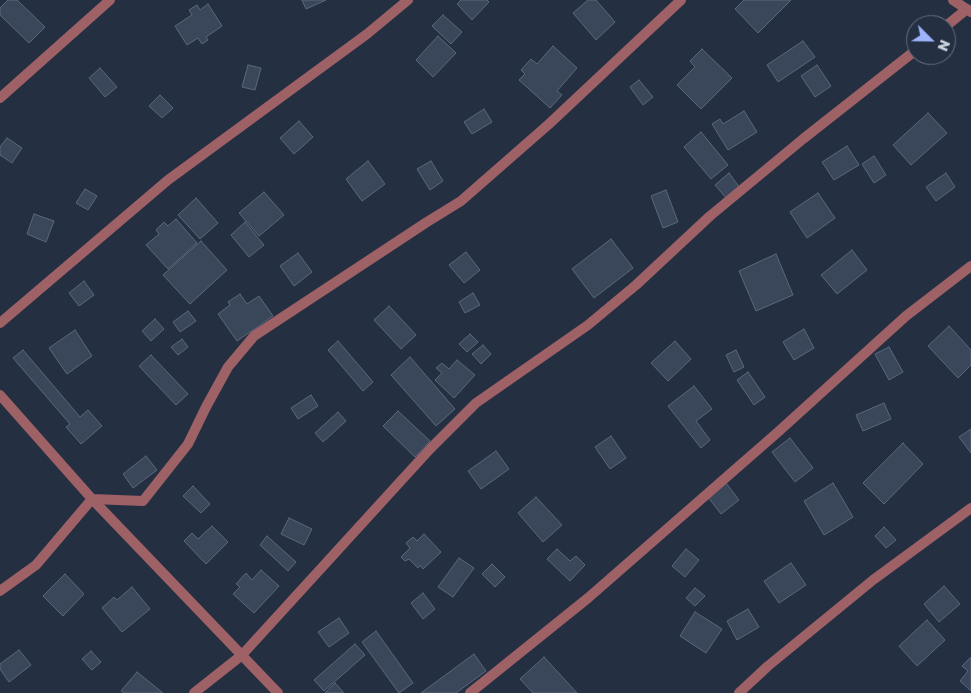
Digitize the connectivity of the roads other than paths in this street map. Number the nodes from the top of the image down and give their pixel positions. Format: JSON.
{"nodes":[{"id":1,"x":110,"y":0,"type":"edge"},
{"id":2,"x":408,"y":0,"type":"edge"},
{"id":3,"x":681,"y":0,"type":"edge"},
{"id":4,"x":953,"y":0,"type":"edge"},
{"id":5,"x":969,"y":10,"type":"edge"},
{"id":6,"x":956,"y":19,"type":"edge"},
{"id":7,"x":906,"y":58,"type":"edge"},
{"id":8,"x":0,"y":98,"type":"edge"},
{"id":9,"x":971,"y":266,"type":"edge"},
{"id":10,"x":0,"y":323,"type":"edge"},
{"id":11,"x":0,"y":395,"type":"edge"},
{"id":12,"x":92,"y":499,"type":"junction"},
{"id":13,"x":971,"y":508,"type":"edge"},
{"id":14,"x":0,"y":591,"type":"edge"},
{"id":15,"x":242,"y":655,"type":"junction"},
{"id":16,"x":194,"y":693,"type":"edge"},
{"id":17,"x":278,"y":693,"type":"edge"},
{"id":18,"x":470,"y":693,"type":"edge"},
{"id":19,"x":739,"y":693,"type":"edge"}],
"edges":[{"from":1,"to":8,"type":"street"},
{"from":2,"to":10,"type":"street"},
{"from":3,"to":12,"type":"street"},
{"from":4,"to":5,"type":"street"},
{"from":5,"to":6,"type":"street"},
{"from":7,"to":15,"type":"street"},
{"from":9,"to":18,"type":"street"},
{"from":11,"to":12,"type":"street"},
{"from":12,"to":14,"type":"street"},
{"from":12,"to":15,"type":"street"},
{"from":13,"to":19,"type":"street"},
{"from":15,"to":16,"type":"street"},
{"from":15,"to":17,"type":"street"}]}
